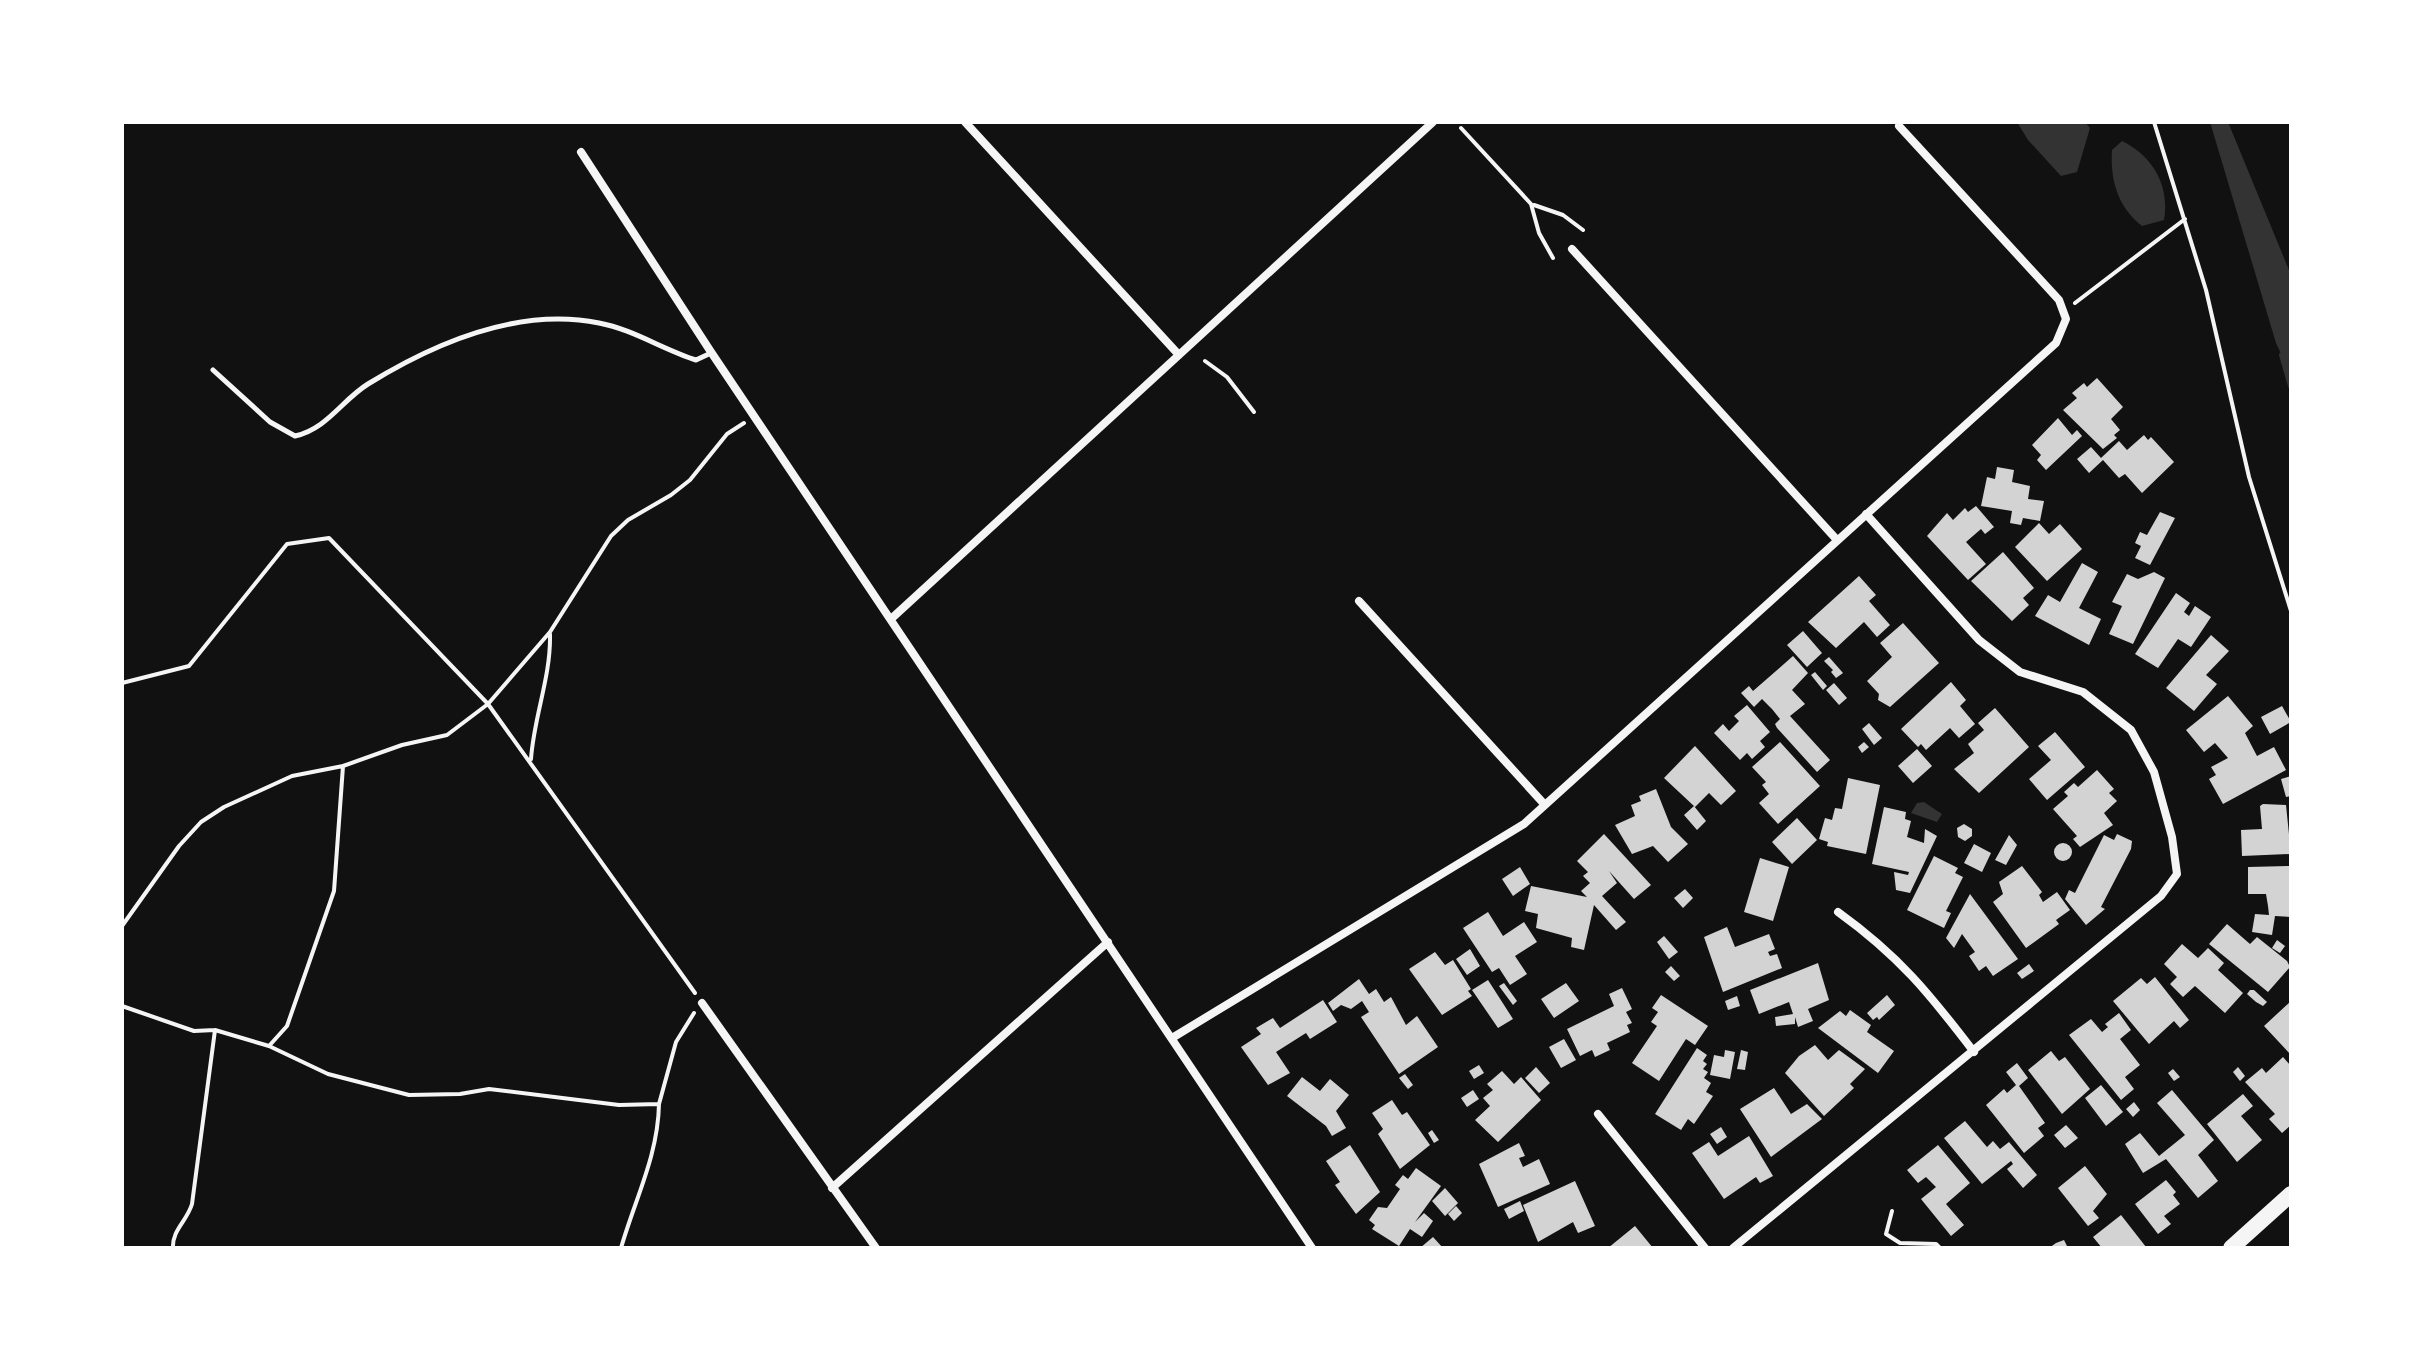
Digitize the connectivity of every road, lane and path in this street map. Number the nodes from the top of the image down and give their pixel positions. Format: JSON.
{"nodes":[{"id":1,"x":965,"y":122,"type":"edge"},
{"id":2,"x":1433,"y":122,"type":"edge"},
{"id":3,"x":2154,"y":122,"type":"edge"},
{"id":4,"x":1899,"y":126,"type":"dead end"},
{"id":5,"x":1461,"y":128,"type":"dead end"},
{"id":6,"x":581,"y":152,"type":"dead end"},
{"id":7,"x":1531,"y":204,"type":"junction"},
{"id":8,"x":2185,"y":219,"type":"junction"},
{"id":9,"x":1583,"y":230,"type":"dead end"},
{"id":10,"x":1572,"y":249,"type":"dead end"},
{"id":11,"x":1553,"y":258,"type":"dead end"},
{"id":12,"x":2082,"y":298,"type":"dead end"},
{"id":13,"x":711,"y":352,"type":"junction"},
{"id":14,"x":1179,"y":355,"type":"junction"},
{"id":15,"x":1205,"y":361,"type":"dead end"},
{"id":16,"x":213,"y":370,"type":"dead end"},
{"id":17,"x":1254,"y":412,"type":"dead end"},
{"id":18,"x":754,"y":416,"type":"junction"},
{"id":19,"x":1866,"y":514,"type":"junction"},
{"id":20,"x":1837,"y":540,"type":"junction"},
{"id":21,"x":1359,"y":601,"type":"dead end"},
{"id":22,"x":2291,"y":611,"type":"edge"},
{"id":23,"x":891,"y":619,"type":"junction"},
{"id":24,"x":550,"y":632,"type":"junction"},
{"id":25,"x":122,"y":683,"type":"edge"},
{"id":26,"x":488,"y":704,"type":"junction"},
{"id":27,"x":530,"y":761,"type":"junction"},
{"id":28,"x":343,"y":766,"type":"junction"},
{"id":29,"x":1545,"y":805,"type":"junction"},
{"id":30,"x":1838,"y":912,"type":"dead end"},
{"id":31,"x":122,"y":926,"type":"edge"},
{"id":32,"x":1108,"y":942,"type":"junction"},
{"id":33,"x":702,"y":1003,"type":"junction"},
{"id":34,"x":122,"y":1006,"type":"edge"},
{"id":35,"x":215,"y":1030,"type":"junction"},
{"id":36,"x":1172,"y":1038,"type":"junction"},
{"id":37,"x":269,"y":1046,"type":"junction"},
{"id":38,"x":1974,"y":1052,"type":"junction"},
{"id":39,"x":659,"y":1104,"type":"junction"},
{"id":40,"x":1598,"y":1114,"type":"dead end"},
{"id":41,"x":832,"y":1188,"type":"junction"},
{"id":42,"x":2291,"y":1194,"type":"edge"},
{"id":43,"x":1892,"y":1211,"type":"dead end"},
{"id":44,"x":173,"y":1248,"type":"edge"},
{"id":45,"x":621,"y":1248,"type":"edge"},
{"id":46,"x":876,"y":1248,"type":"edge"},
{"id":47,"x":1312,"y":1248,"type":"edge"},
{"id":48,"x":1705,"y":1248,"type":"edge"},
{"id":49,"x":1733,"y":1248,"type":"edge"},
{"id":50,"x":1940,"y":1248,"type":"edge"},
{"id":51,"x":2231,"y":1248,"type":"edge"}],
"edges":[{"from":1,"to":14,"type":"street"},
{"from":2,"to":14,"type":"street"},
{"from":3,"to":8,"type":"path"},
{"from":4,"to":19,"type":"street"},
{"from":5,"to":7,"type":"path"},
{"from":6,"to":13,"type":"street"},
{"from":7,"to":9,"type":"path"},
{"from":7,"to":11,"type":"path"},
{"from":8,"to":12,"type":"path"},
{"from":8,"to":22,"type":"path"},
{"from":10,"to":20,"type":"street"},
{"from":13,"to":16,"type":"lane"},
{"from":13,"to":18,"type":"street"},
{"from":14,"to":23,"type":"street"},
{"from":15,"to":17,"type":"path"},
{"from":18,"to":23,"type":"street"},
{"from":18,"to":24,"type":"path"},
{"from":19,"to":20,"type":"street"},
{"from":19,"to":38,"type":"street"},
{"from":20,"to":29,"type":"street"},
{"from":21,"to":29,"type":"street"},
{"from":23,"to":32,"type":"street"},
{"from":24,"to":26,"type":"path"},
{"from":24,"to":27,"type":"path"},
{"from":25,"to":26,"type":"path"},
{"from":26,"to":27,"type":"path"},
{"from":26,"to":28,"type":"path"},
{"from":27,"to":33,"type":"path"},
{"from":28,"to":31,"type":"path"},
{"from":28,"to":37,"type":"path"},
{"from":29,"to":36,"type":"street"},
{"from":30,"to":38,"type":"street"},
{"from":32,"to":36,"type":"street"},
{"from":32,"to":41,"type":"street"},
{"from":33,"to":39,"type":"path"},
{"from":33,"to":41,"type":"street"},
{"from":34,"to":35,"type":"path"},
{"from":35,"to":37,"type":"path"},
{"from":35,"to":44,"type":"path"},
{"from":36,"to":47,"type":"street"},
{"from":37,"to":39,"type":"path"},
{"from":38,"to":49,"type":"street"},
{"from":39,"to":45,"type":"path"},
{"from":40,"to":48,"type":"street"},
{"from":41,"to":46,"type":"street"},
{"from":42,"to":51,"type":"main road"},
{"from":43,"to":50,"type":"path"}]}
